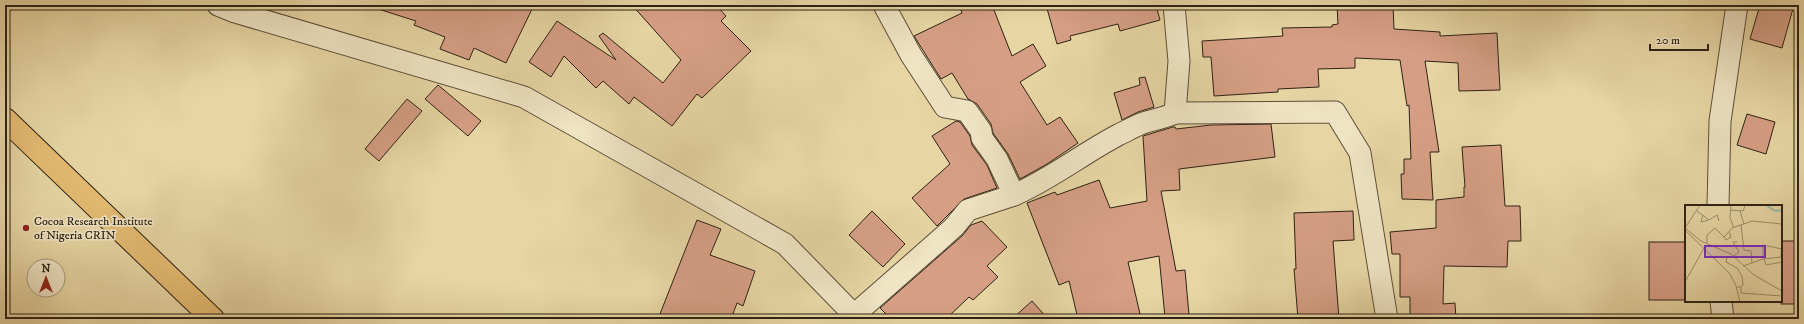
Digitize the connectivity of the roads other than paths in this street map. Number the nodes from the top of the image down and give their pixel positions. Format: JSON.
{"nodes":[{"id":1,"x":218,"y":5,"type":"edge"},
{"id":2,"x":884,"y":5,"type":"edge"},
{"id":3,"x":1174,"y":5,"type":"edge"},
{"id":4,"x":1737,"y":5,"type":"edge"},
{"id":5,"x":1175,"y":113,"type":"junction"},
{"id":6,"x":5,"y":119,"type":"edge"},
{"id":7,"x":1014,"y":195,"type":"junction"},
{"id":8,"x":1718,"y":205,"type":"edge"},
{"id":9,"x":1721,"y":302,"type":"edge"},
{"id":10,"x":856,"y":317,"type":"edge"},
{"id":11,"x":213,"y":319,"type":"edge"},
{"id":12,"x":1387,"y":319,"type":"edge"},
{"id":13,"x":1723,"y":319,"type":"edge"}],
"edges":[{"from":1,"to":10,"type":"street"},
{"from":2,"to":7,"type":"street"},
{"from":3,"to":5,"type":"street"},
{"from":4,"to":8,"type":"street"},
{"from":5,"to":7,"type":"street"},
{"from":5,"to":12,"type":"street"},
{"from":6,"to":11,"type":"main road"},
{"from":7,"to":10,"type":"street"},
{"from":9,"to":13,"type":"street"}]}
